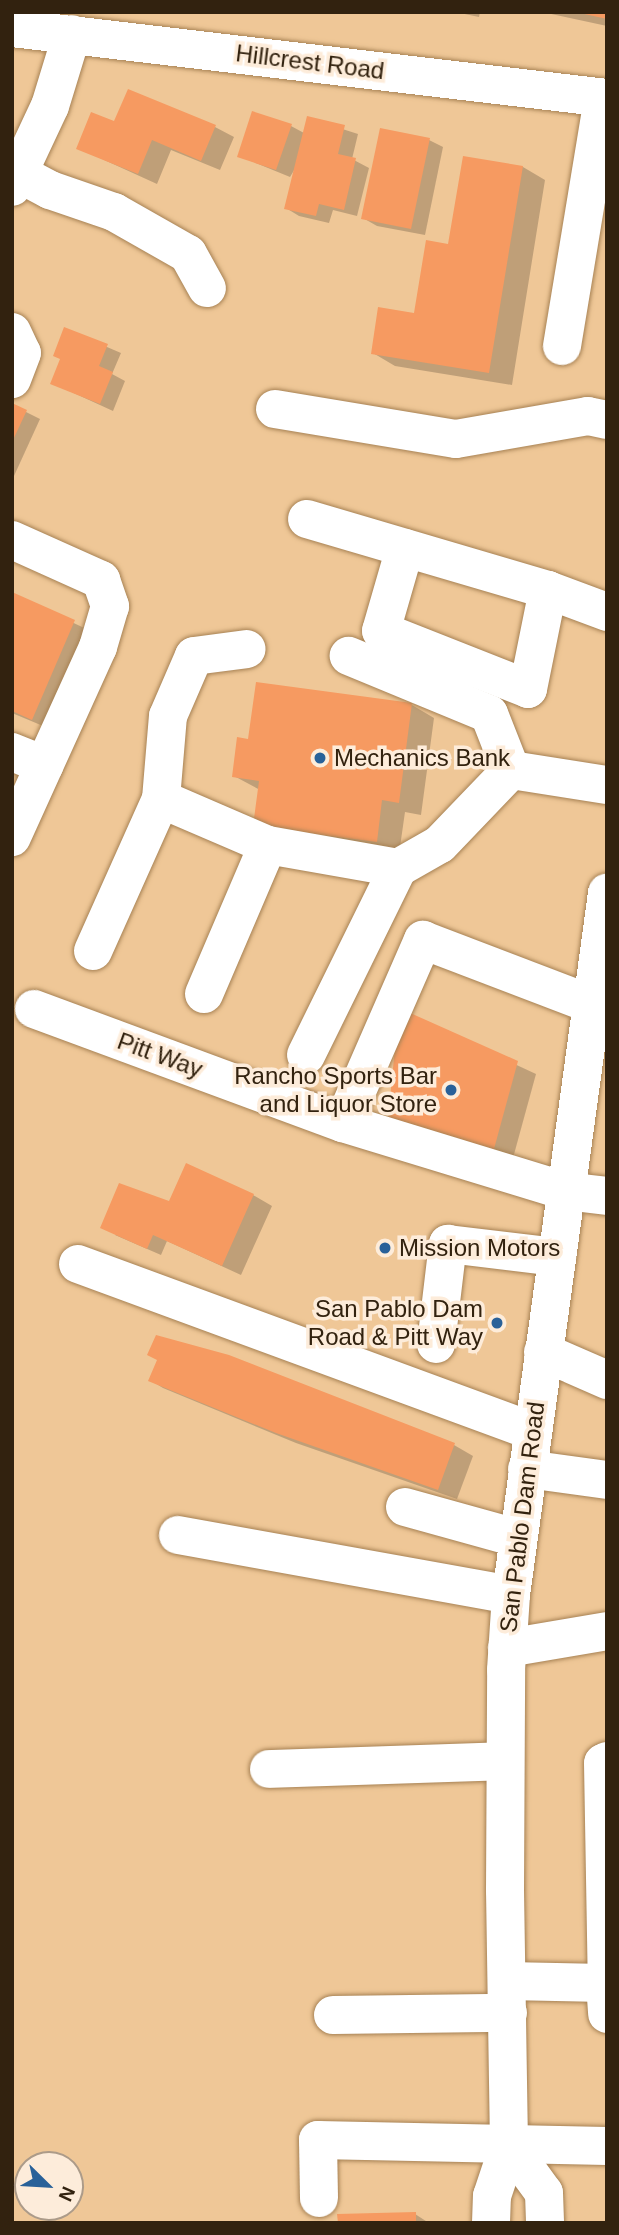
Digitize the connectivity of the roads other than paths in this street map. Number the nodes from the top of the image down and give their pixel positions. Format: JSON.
{"nodes":[{"id":1,"x":12,"y":28,"type":"edge"},
{"id":2,"x":96,"y":28,"type":"edge"},
{"id":3,"x":605,"y":98,"type":"edge"},
{"id":4,"x":15,"y":180,"type":"edge"},
{"id":5,"x":591,"y":266,"type":"edge"},
{"id":6,"x":207,"y":288,"type":"dead end"},
{"id":7,"x":12,"y":332,"type":"edge"},
{"id":8,"x":562,"y":346,"type":"dead end"},
{"id":9,"x":12,"y":379,"type":"edge"},
{"id":10,"x":275,"y":409,"type":"dead end"},
{"id":11,"x":607,"y":420,"type":"edge"},
{"id":12,"x":307,"y":519,"type":"dead end"},
{"id":13,"x":12,"y":540,"type":"edge"},
{"id":14,"x":405,"y":548,"type":"junction"},
{"id":15,"x":548,"y":590,"type":"junction"},
{"id":16,"x":607,"y":611,"type":"edge"},
{"id":17,"x":247,"y":649,"type":"dead end"},
{"id":18,"x":349,"y":656,"type":"dead end"},
{"id":19,"x":29,"y":758,"type":"edge"},
{"id":20,"x":511,"y":770,"type":"junction"},
{"id":21,"x":607,"y":785,"type":"edge"},
{"id":22,"x":161,"y":799,"type":"junction"},
{"id":23,"x":12,"y":837,"type":"edge"},
{"id":24,"x":268,"y":845,"type":"junction"},
{"id":25,"x":398,"y":868,"type":"junction"},
{"id":26,"x":607,"y":893,"type":"edge"},
{"id":27,"x":93,"y":951,"type":"dead end"},
{"id":28,"x":204,"y":994,"type":"dead end"},
{"id":29,"x":591,"y":1004,"type":"junction"},
{"id":30,"x":34,"y":1009,"type":"dead end"},
{"id":31,"x":306,"y":1055,"type":"dead end"},
{"id":32,"x":343,"y":1123,"type":"junction"},
{"id":33,"x":565,"y":1191,"type":"junction"},
{"id":34,"x":607,"y":1196,"type":"edge"},
{"id":35,"x":557,"y":1256,"type":"junction"},
{"id":36,"x":78,"y":1264,"type":"dead end"},
{"id":37,"x":436,"y":1344,"type":"dead end"},
{"id":38,"x":543,"y":1352,"type":"junction"},
{"id":39,"x":607,"y":1380,"type":"edge"},
{"id":40,"x":531,"y":1432,"type":"junction"},
{"id":41,"x":527,"y":1469,"type":"junction"},
{"id":42,"x":607,"y":1480,"type":"edge"},
{"id":43,"x":405,"y":1507,"type":"dead end"},
{"id":44,"x":178,"y":1535,"type":"dead end"},
{"id":45,"x":517,"y":1538,"type":"junction"},
{"id":46,"x":511,"y":1595,"type":"junction"},
{"id":47,"x":606,"y":1624,"type":"edge"},
{"id":48,"x":507,"y":1648,"type":"junction"},
{"id":49,"x":505,"y":1761,"type":"junction"},
{"id":50,"x":607,"y":1761,"type":"edge"},
{"id":51,"x":269,"y":1769,"type":"dead end"},
{"id":52,"x":606,"y":1993,"type":"edge"},
{"id":53,"x":507,"y":1997,"type":"junction"},
{"id":54,"x":333,"y":2015,"type":"dead end"},
{"id":55,"x":509,"y":2146,"type":"junction"},
{"id":56,"x":607,"y":2146,"type":"edge"},
{"id":57,"x":319,"y":2198,"type":"dead end"},
{"id":58,"x":491,"y":2223,"type":"edge"},
{"id":59,"x":545,"y":2223,"type":"edge"}],
"edges":[{"from":1,"to":2,"type":"main road","name":"Hillcrest Road"},
{"from":2,"to":3,"type":"main road","name":"Hillcrest Road"},
{"from":2,"to":4,"type":"main road"},
{"from":3,"to":5,"type":"main road"},
{"from":4,"to":6,"type":"main road"},
{"from":5,"to":8,"type":"main road"},
{"from":7,"to":9,"type":"main road"},
{"from":10,"to":11,"type":"main road"},
{"from":12,"to":14,"type":"main road"},
{"from":13,"to":19,"type":"main road"},
{"from":14,"to":15,"type":"main road"},
{"from":14,"to":15,"type":"main road"},
{"from":15,"to":16,"type":"main road"},
{"from":17,"to":22,"type":"main road"},
{"from":18,"to":20,"type":"main road"},
{"from":19,"to":23,"type":"main road"},
{"from":20,"to":21,"type":"main road"},
{"from":20,"to":25,"type":"main road"},
{"from":22,"to":24,"type":"main road"},
{"from":22,"to":27,"type":"main road"},
{"from":24,"to":25,"type":"main road"},
{"from":24,"to":28,"type":"main road"},
{"from":25,"to":31,"type":"main road"},
{"from":26,"to":29,"type":"main road","name":"San Pablo Dam Road"},
{"from":29,"to":32,"type":"main road"},
{"from":29,"to":33,"type":"main road","name":"San Pablo Dam Road"},
{"from":30,"to":32,"type":"main road","name":"Pitt Way"},
{"from":32,"to":33,"type":"main road","name":"Pitt Way"},
{"from":33,"to":34,"type":"main road","name":"Pitt Way"},
{"from":33,"to":35,"type":"main road","name":"San Pablo Dam Road"},
{"from":35,"to":37,"type":"main road"},
{"from":35,"to":38,"type":"main road","name":"San Pablo Dam Road"},
{"from":36,"to":40,"type":"main road"},
{"from":38,"to":39,"type":"main road"},
{"from":38,"to":40,"type":"main road","name":"San Pablo Dam Road"},
{"from":40,"to":41,"type":"main road","name":"San Pablo Dam Road"},
{"from":41,"to":42,"type":"main road"},
{"from":41,"to":45,"type":"main road","name":"San Pablo Dam Road"},
{"from":43,"to":45,"type":"main road"},
{"from":44,"to":46,"type":"main road"},
{"from":45,"to":46,"type":"main road","name":"San Pablo Dam Road"},
{"from":46,"to":48,"type":"main road","name":"San Pablo Dam Road"},
{"from":47,"to":48,"type":"main road"},
{"from":48,"to":49,"type":"main road","name":"San Pablo Dam Road"},
{"from":49,"to":51,"type":"main road"},
{"from":49,"to":53,"type":"main road","name":"San Pablo Dam Road"},
{"from":50,"to":52,"type":"main road"},
{"from":52,"to":53,"type":"main road"},
{"from":53,"to":54,"type":"main road"},
{"from":53,"to":55,"type":"main road","name":"San Pablo Dam Road"},
{"from":55,"to":56,"type":"main road"},
{"from":55,"to":57,"type":"main road"},
{"from":55,"to":58,"type":"main road","name":"San Pablo Dam Road"},
{"from":55,"to":59,"type":"main road"}]}
